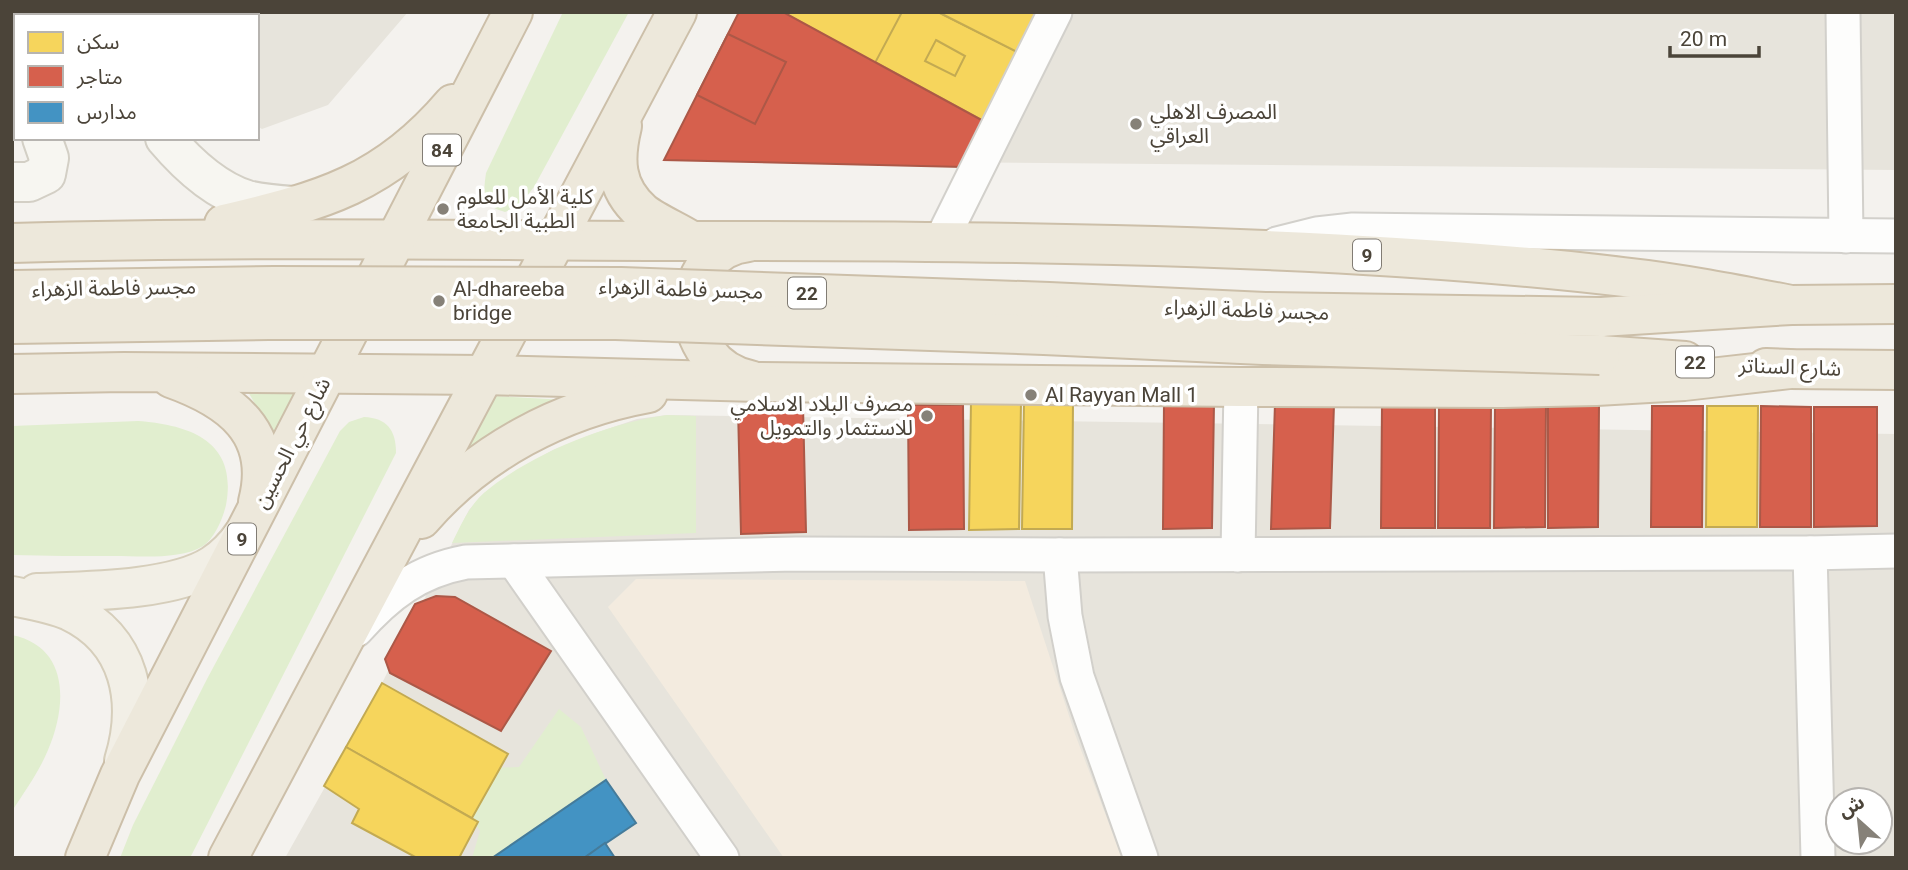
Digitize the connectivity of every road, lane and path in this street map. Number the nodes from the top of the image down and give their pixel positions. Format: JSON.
{"nodes":[{"id":1,"x":677,"y":12,"type":"edge"},
{"id":2,"x":1055,"y":12,"type":"edge"},
{"id":3,"x":1843,"y":12,"type":"edge"},
{"id":4,"x":512,"y":13,"type":"edge"},
{"id":5,"x":488,"y":61,"type":"junction"},
{"id":6,"x":627,"y":105,"type":"junction"},
{"id":7,"x":43,"y":140,"type":"edge"},
{"id":8,"x":167,"y":140,"type":"edge"},
{"id":9,"x":15,"y":182,"type":"edge"},
{"id":10,"x":296,"y":206,"type":"junction"},
{"id":11,"x":1846,"y":236,"type":"junction"},
{"id":12,"x":1896,"y":236,"type":"edge"},
{"id":13,"x":397,"y":239,"type":"junction"},
{"id":14,"x":556,"y":239,"type":"junction"},
{"id":15,"x":140,"y":240,"type":"junction"},
{"id":16,"x":692,"y":241,"type":"junction"},
{"id":17,"x":760,"y":241,"type":"junction"},
{"id":18,"x":940,"y":241,"type":"junction"},
{"id":19,"x":12,"y":243,"type":"edge"},
{"id":20,"x":1264,"y":249,"type":"junction"},
{"id":21,"x":12,"y":290,"type":"edge"},
{"id":22,"x":1791,"y":304,"type":"junction"},
{"id":23,"x":1896,"y":304,"type":"edge"},
{"id":24,"x":12,"y":324,"type":"edge"},
{"id":25,"x":1600,"y":355,"type":"joint"},
{"id":26,"x":1790,"y":369,"type":"junction"},
{"id":27,"x":1896,"y":370,"type":"edge"},
{"id":28,"x":124,"y":372,"type":"junction"},
{"id":29,"x":12,"y":374,"type":"edge"},
{"id":30,"x":327,"y":374,"type":"junction"},
{"id":31,"x":484,"y":375,"type":"junction"},
{"id":32,"x":759,"y":382,"type":"junction"},
{"id":33,"x":1241,"y":387,"type":"junction"},
{"id":34,"x":248,"y":527,"type":"junction"},
{"id":35,"x":1896,"y":551,"type":"edge"},
{"id":36,"x":1810,"y":553,"type":"junction"},
{"id":37,"x":1060,"y":555,"type":"junction"},
{"id":38,"x":1238,"y":555,"type":"junction"},
{"id":39,"x":514,"y":561,"type":"junction"},
{"id":40,"x":382,"y":567,"type":"junction"},
{"id":41,"x":12,"y":595,"type":"edge"},
{"id":42,"x":338,"y":650,"type":"junction"},
{"id":43,"x":120,"y":775,"type":"junction"},
{"id":44,"x":241,"y":850,"type":"edge"},
{"id":45,"x":69,"y":858,"type":"edge"},
{"id":46,"x":85,"y":858,"type":"edge"},
{"id":47,"x":722,"y":858,"type":"edge"},
{"id":48,"x":1141,"y":858,"type":"edge"},
{"id":49,"x":1818,"y":858,"type":"edge"}],
"edges":[{"from":1,"to":6,"type":"highway"},
{"from":2,"to":18,"type":"street"},
{"from":3,"to":11,"type":"street"},
{"from":4,"to":5,"type":"highway","number":"84"},
{"from":5,"to":10,"type":"highway"},
{"from":5,"to":13,"type":"highway","name":"شارع حي الحسين","number":"84"},
{"from":6,"to":14,"type":"highway"},
{"from":6,"to":16,"type":"highway"},
{"from":7,"to":9,"type":"main road"},
{"from":8,"to":10,"type":"main road"},
{"from":10,"to":15,"type":"highway"},
{"from":11,"to":12,"type":"street"},
{"from":11,"to":20,"type":"street"},
{"from":13,"to":14,"type":"highway","number":"9"},
{"from":13,"to":15,"type":"highway"},
{"from":13,"to":30,"type":"highway","name":"شارع حي الحسين","number":"9"},
{"from":14,"to":16,"type":"highway","number":"9"},
{"from":14,"to":31,"type":"highway"},
{"from":15,"to":19,"type":"highway"},
{"from":15,"to":28,"type":"highway"},
{"from":16,"to":17,"type":"highway","number":"9"},
{"from":17,"to":18,"type":"highway","number":"9"},
{"from":17,"to":32,"type":"highway"},
{"from":18,"to":20,"type":"highway","number":"9"},
{"from":20,"to":22,"type":"highway","number":"9"},
{"from":21,"to":22,"type":"highway","name":"مجسر فاطمة الزهراء","number":"22","bridge":true},
{"from":22,"to":23,"type":"highway","number":"9"},
{"from":24,"to":25,"type":"highway","name":"مجسر فاطمة الزهراء","number":"22","bridge":true},
{"from":25,"to":26,"type":"highway","name":"شارع السناتر","number":"22"},
{"from":26,"to":27,"type":"highway","name":"شارع السناتر"},
{"from":26,"to":33,"type":"highway"},
{"from":28,"to":29,"type":"highway"},
{"from":28,"to":30,"type":"highway"},
{"from":28,"to":34,"type":"highway"},
{"from":30,"to":31,"type":"highway"},
{"from":30,"to":34,"type":"highway","name":"شارع حي الحسين","number":"9"},
{"from":31,"to":32,"type":"highway"},
{"from":31,"to":40,"type":"highway"},
{"from":32,"to":33,"type":"highway"},
{"from":32,"to":40,"type":"highway"},
{"from":33,"to":38,"type":"street"},
{"from":34,"to":41,"type":"main road"},
{"from":34,"to":43,"type":"highway","name":"شارع حي الحسين","number":"9"},
{"from":35,"to":36,"type":"street"},
{"from":36,"to":38,"type":"street"},
{"from":36,"to":49,"type":"street"},
{"from":37,"to":38,"type":"street"},
{"from":37,"to":39,"type":"street"},
{"from":37,"to":48,"type":"street"},
{"from":39,"to":42,"type":"street"},
{"from":39,"to":47,"type":"street"},
{"from":40,"to":42,"type":"highway"},
{"from":41,"to":43,"type":"main road"},
{"from":42,"to":44,"type":"highway"},
{"from":43,"to":45,"type":"main road","name":"شارع حي الحسين"},
{"from":43,"to":46,"type":"highway","number":"9"}]}
